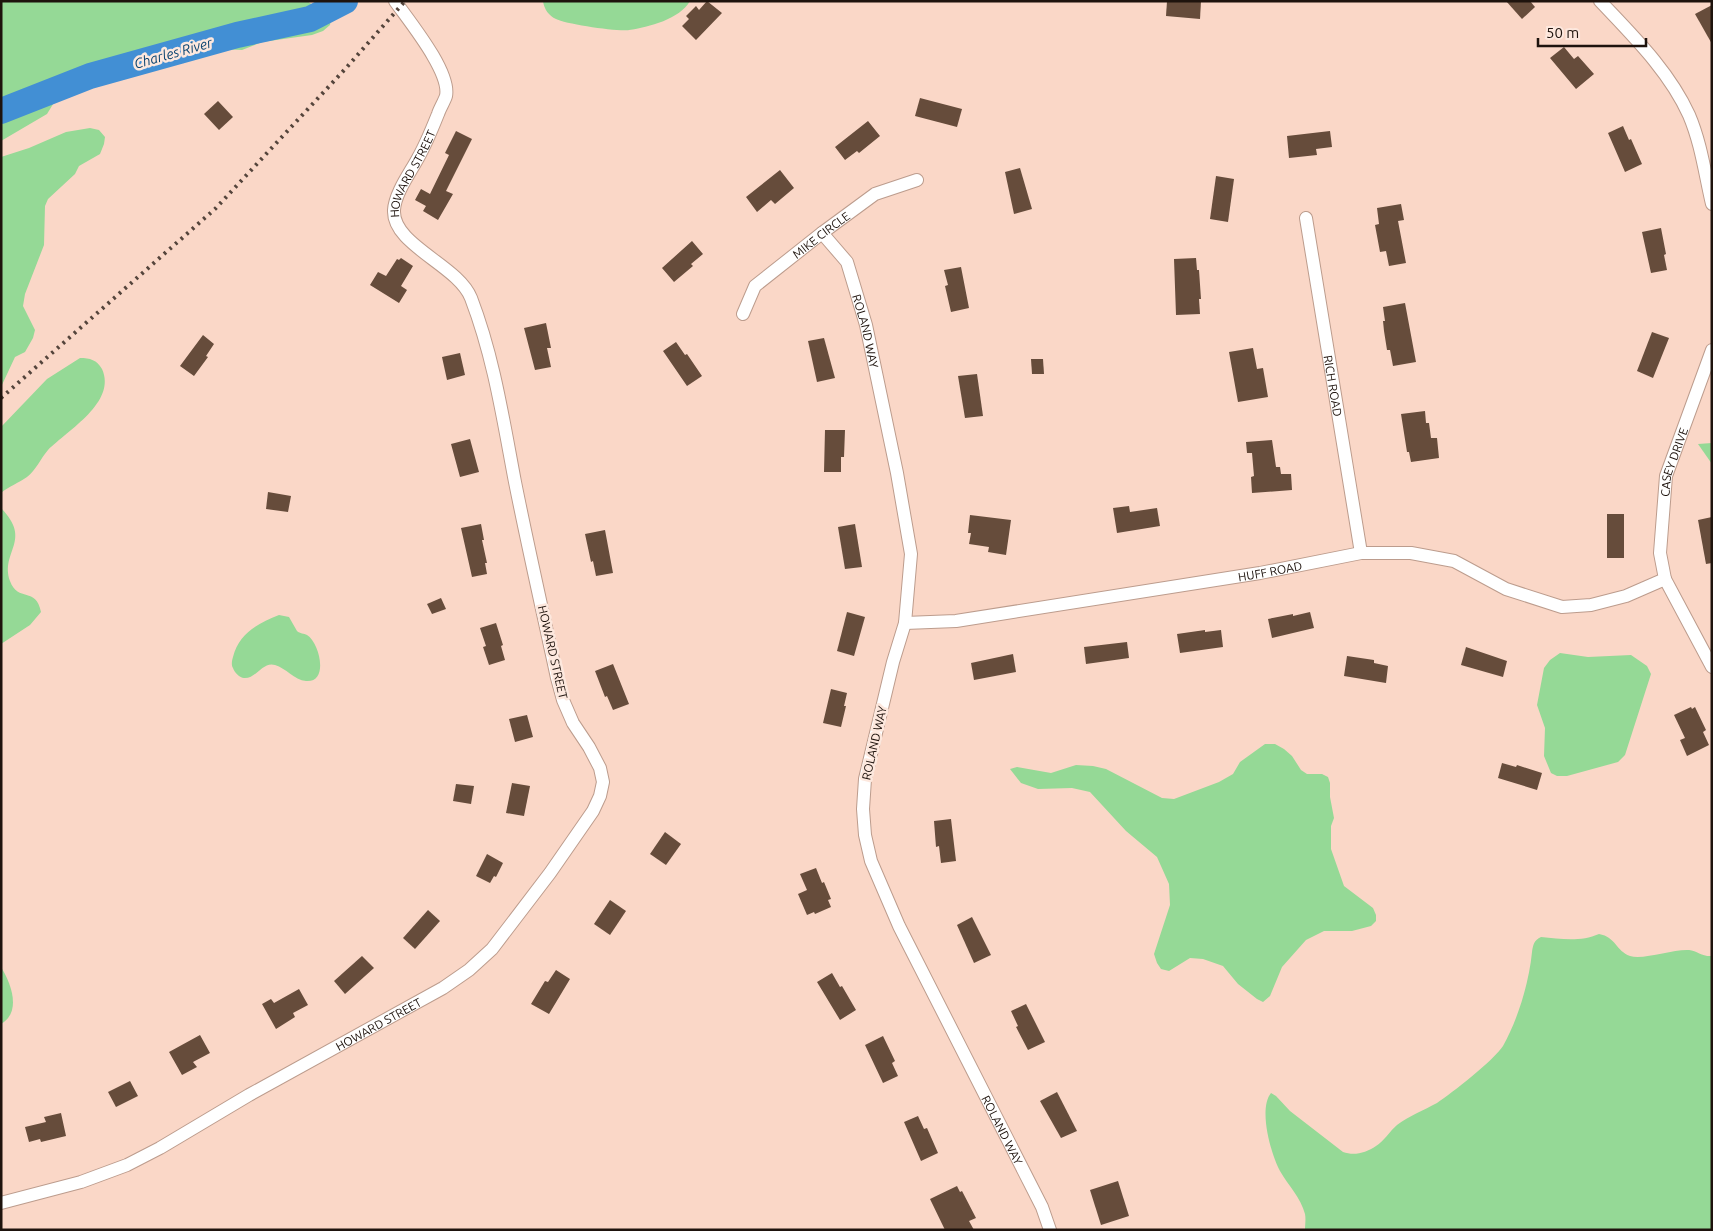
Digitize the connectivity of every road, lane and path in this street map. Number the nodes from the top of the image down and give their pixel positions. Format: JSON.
{"nodes":[{"id":1,"x":395,"y":1,"type":"edge"},
{"id":2,"x":1600,"y":1,"type":"edge"},
{"id":3,"x":918,"y":180,"type":"dead end"},
{"id":4,"x":1712,"y":204,"type":"edge"},
{"id":5,"x":1306,"y":218,"type":"dead end"},
{"id":6,"x":822,"y":232,"type":"junction"},
{"id":7,"x":743,"y":314,"type":"dead end"},
{"id":8,"x":1712,"y":350,"type":"edge"},
{"id":9,"x":1362,"y":553,"type":"junction"},
{"id":10,"x":1665,"y":579,"type":"junction"},
{"id":11,"x":905,"y":623,"type":"junction"},
{"id":12,"x":1712,"y":667,"type":"edge"},
{"id":13,"x":1,"y":1203,"type":"edge"},
{"id":14,"x":1050,"y":1230,"type":"edge"}],
"edges":[{"from":1,"to":13,"type":"street","name":"HOWARD STREET"},
{"from":2,"to":4,"type":"street"},
{"from":3,"to":6,"type":"street","name":"MIKE CIRCLE"},
{"from":5,"to":9,"type":"street","name":"RICH ROAD"},
{"from":6,"to":7,"type":"street","name":"MIKE CIRCLE"},
{"from":6,"to":11,"type":"street","name":"ROLAND WAY"},
{"from":8,"to":10,"type":"street","name":"CASEY DRIVE"},
{"from":9,"to":10,"type":"street","name":"HUFF ROAD"},
{"from":9,"to":11,"type":"street","name":"HUFF ROAD"},
{"from":10,"to":12,"type":"street","name":"CASEY DRIVE"},
{"from":11,"to":14,"type":"street","name":"ROLAND WAY"}]}
